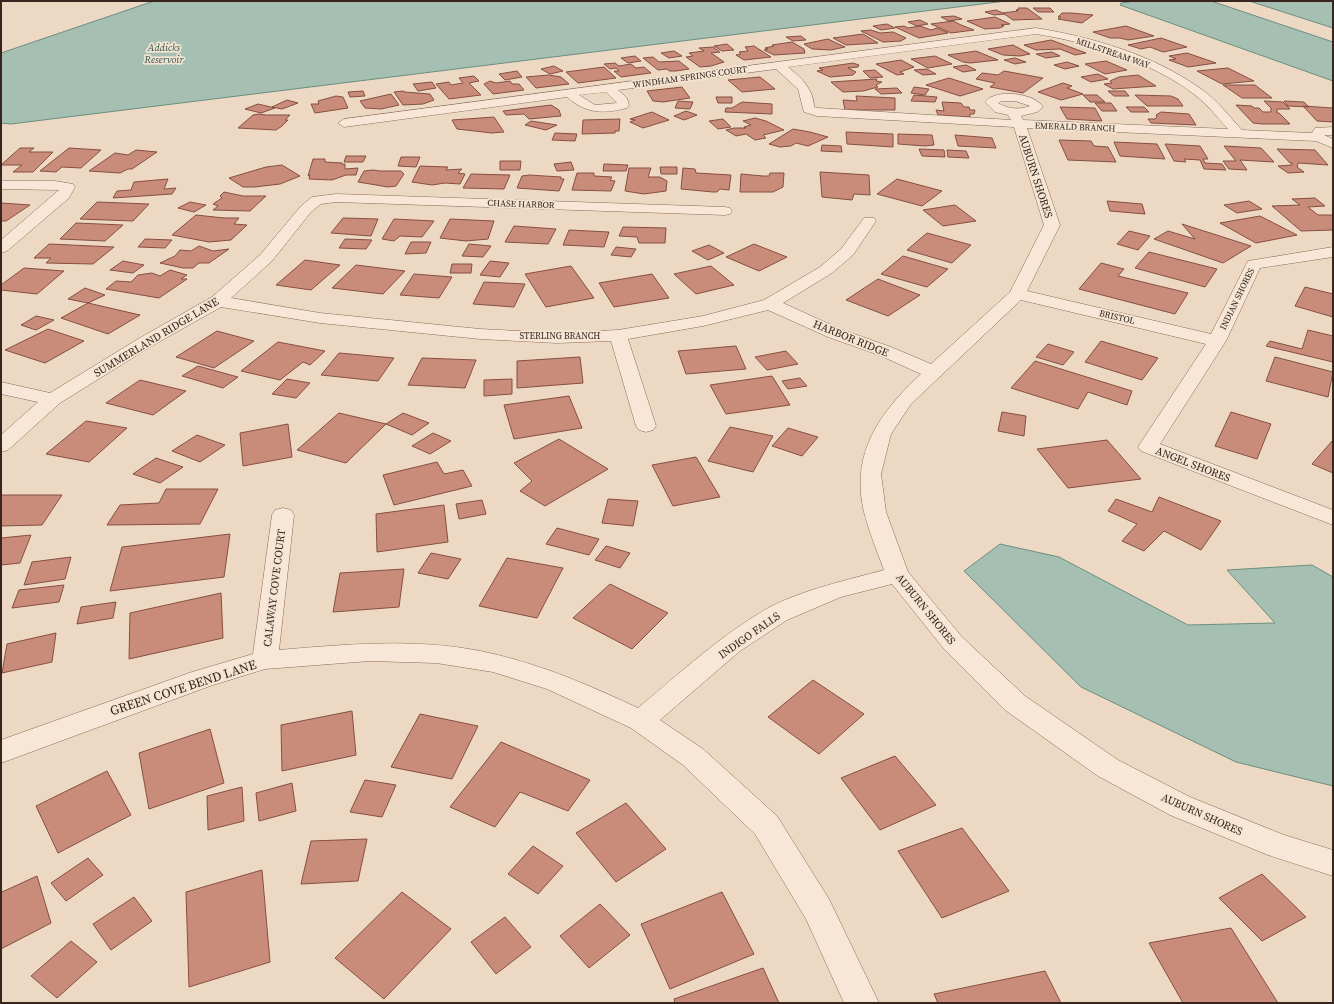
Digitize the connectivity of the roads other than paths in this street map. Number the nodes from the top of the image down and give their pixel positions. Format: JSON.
{"nodes":[{"id":1,"x":1036,"y":31,"type":"joint"},
{"id":2,"x":778,"y":65,"type":"junction"},
{"id":3,"x":609,"y":88,"type":"junction"},
{"id":4,"x":570,"y":93,"type":"junction"},
{"id":5,"x":1016,"y":118,"type":"junction"},
{"id":6,"x":344,"y":123,"type":"dead end"},
{"id":7,"x":1333,"y":131,"type":"edge"},
{"id":8,"x":1238,"y":133,"type":"junction"},
{"id":9,"x":1318,"y":137,"type":"junction"},
{"id":10,"x":1333,"y":144,"type":"edge"},
{"id":11,"x":1,"y":185,"type":"edge"},
{"id":12,"x":317,"y":200,"type":"joint"},
{"id":13,"x":725,"y":211,"type":"dead end"},
{"id":14,"x":869,"y":222,"type":"dead end"},
{"id":15,"x":1,"y":248,"type":"edge"},
{"id":16,"x":1333,"y":252,"type":"edge"},
{"id":17,"x":1017,"y":294,"type":"junction"},
{"id":18,"x":218,"y":301,"type":"junction"},
{"id":19,"x":770,"y":304,"type":"junction"},
{"id":20,"x":618,"y":335,"type":"junction"},
{"id":21,"x":1217,"y":341,"type":"junction"},
{"id":22,"x":933,"y":372,"type":"junction"},
{"id":23,"x":1,"y":388,"type":"edge"},
{"id":24,"x":53,"y":400,"type":"junction"},
{"id":25,"x":646,"y":426,"type":"dead end"},
{"id":26,"x":1,"y":446,"type":"edge"},
{"id":27,"x":283,"y":515,"type":"dead end"},
{"id":28,"x":1333,"y":518,"type":"edge"},
{"id":29,"x":897,"y":575,"type":"junction"},
{"id":30,"x":265,"y":660,"type":"junction"},
{"id":31,"x":641,"y":721,"type":"junction"},
{"id":32,"x":1,"y":752,"type":"edge"},
{"id":33,"x":1333,"y":863,"type":"edge"},
{"id":34,"x":862,"y":1003,"type":"edge"}],
"edges":[{"from":1,"to":2,"type":"street","name":"WINDHAM SPRINGS COURT"},
{"from":1,"to":8,"type":"street","name":"MILLSTREAM WAY"},
{"from":2,"to":3,"type":"street","name":"WINDHAM SPRINGS COURT"},
{"from":2,"to":5,"type":"street","name":"EMERALD BRANCH"},
{"from":3,"to":4,"type":"street","name":"WINDHAM SPRINGS COURT"},
{"from":3,"to":4,"type":"street"},
{"from":4,"to":6,"type":"street","name":"WINDHAM SPRINGS COURT"},
{"from":5,"to":8,"type":"street","name":"EMERALD BRANCH"},
{"from":5,"to":17,"type":"street","name":"AUBURN SHORES"},
{"from":7,"to":9,"type":"street"},
{"from":8,"to":9,"type":"street","name":"EMERALD BRANCH"},
{"from":9,"to":10,"type":"street"},
{"from":11,"to":15,"type":"street"},
{"from":12,"to":13,"type":"street","name":"CHASE HARBOR"},
{"from":12,"to":18,"type":"street","name":"SUMMERLAND RIDGE LANE"},
{"from":14,"to":19,"type":"street","name":"STERLING BRANCH"},
{"from":16,"to":21,"type":"street","name":"INDIAN SHORES"},
{"from":17,"to":21,"type":"street","name":"BRISTOL"},
{"from":17,"to":22,"type":"street","name":"AUBURN SHORES"},
{"from":18,"to":20,"type":"street","name":"STERLING BRANCH"},
{"from":18,"to":24,"type":"street","name":"SUMMERLAND RIDGE LANE"},
{"from":19,"to":20,"type":"street","name":"STERLING BRANCH"},
{"from":19,"to":22,"type":"street","name":"HARBOR RIDGE"},
{"from":20,"to":25,"type":"street"},
{"from":21,"to":28,"type":"street","name":"ANGEL SHORES"},
{"from":22,"to":29,"type":"street","name":"AUBURN SHORES"},
{"from":23,"to":24,"type":"street"},
{"from":24,"to":26,"type":"street","name":"SUMMERLAND RIDGE LANE"},
{"from":27,"to":30,"type":"street","name":"CALAWAY COVE COURT"},
{"from":29,"to":31,"type":"street","name":"INDIGO FALLS"},
{"from":29,"to":33,"type":"street","name":"AUBURN SHORES"},
{"from":30,"to":31,"type":"street","name":"GREEN COVE BEND LANE"},
{"from":30,"to":32,"type":"street","name":"GREEN COVE BEND LANE"},
{"from":31,"to":34,"type":"street","name":"GREEN COVE BEND LANE"}]}
